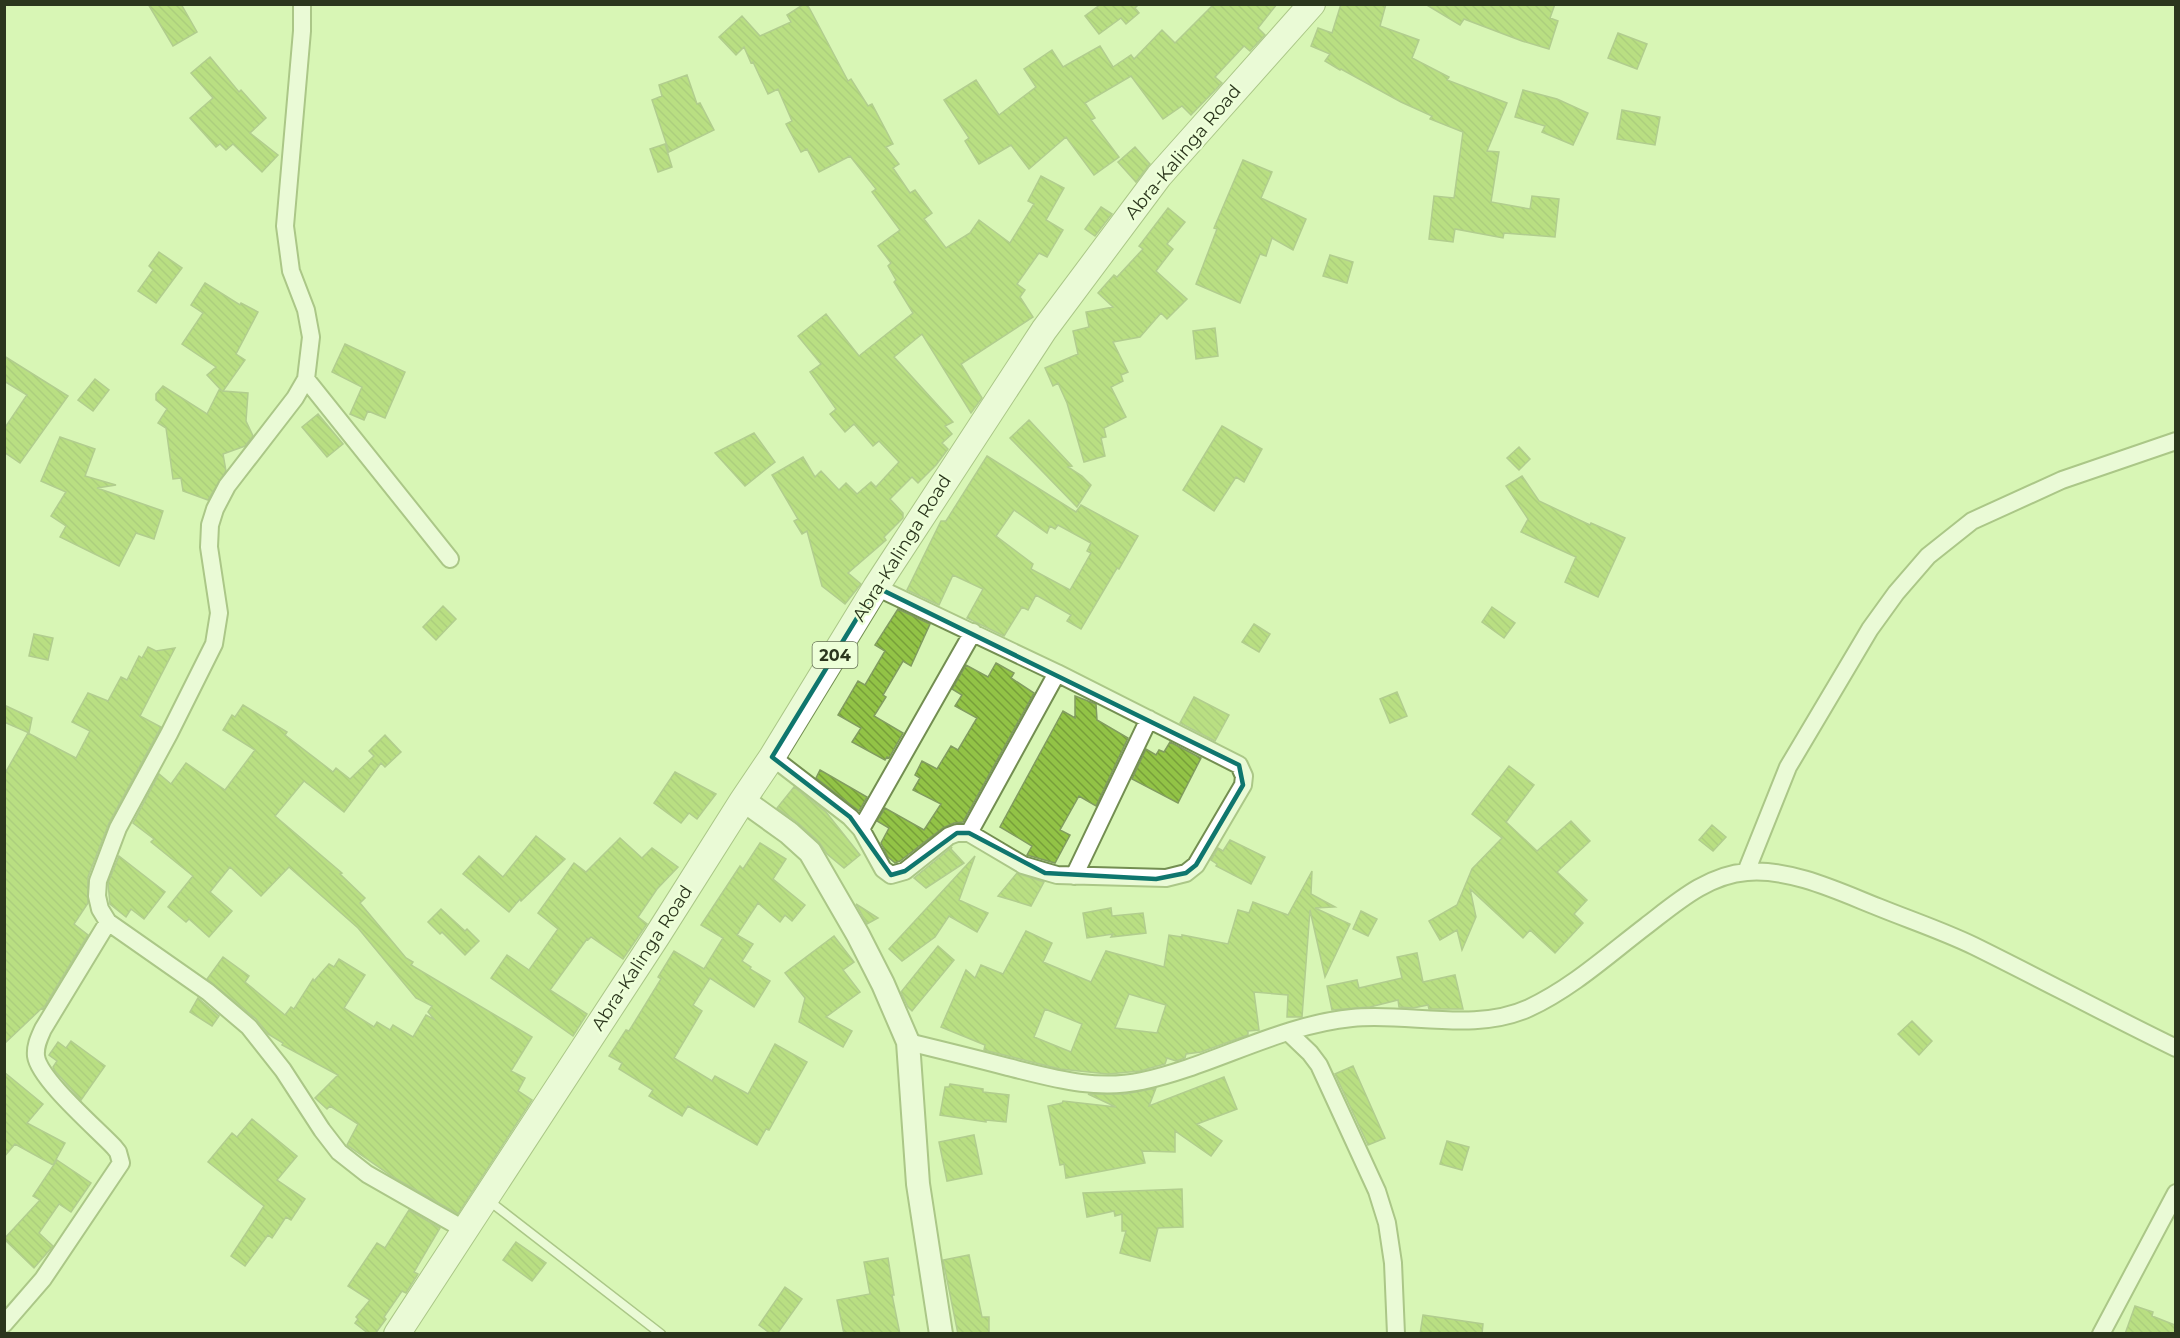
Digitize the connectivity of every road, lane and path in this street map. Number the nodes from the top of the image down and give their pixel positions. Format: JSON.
{"nodes":[{"id":1,"x":302,"y":4,"type":"edge"},
{"id":2,"x":1312,"y":4,"type":"edge"},
{"id":3,"x":306,"y":379,"type":"junction"},
{"id":4,"x":2175,"y":441,"type":"edge"},
{"id":5,"x":450,"y":559,"type":"dead end"},
{"id":6,"x":876,"y":587,"type":"junction"},
{"id":7,"x":973,"y":632,"type":"junction"},
{"id":8,"x":1057,"y":673,"type":"junction"},
{"id":9,"x":1149,"y":719,"type":"junction"},
{"id":10,"x":772,"y":757,"type":"junction"},
{"id":11,"x":743,"y":800,"type":"junction"},
{"id":12,"x":861,"y":829,"type":"junction"},
{"id":13,"x":969,"y":833,"type":"junction"},
{"id":14,"x":1746,"y":872,"type":"junction"},
{"id":15,"x":1074,"y":876,"type":"junction"},
{"id":16,"x":108,"y":922,"type":"junction"},
{"id":17,"x":1288,"y":1032,"type":"junction"},
{"id":18,"x":908,"y":1042,"type":"junction"},
{"id":19,"x":2175,"y":1048,"type":"edge"},
{"id":20,"x":2175,"y":1193,"type":"edge"},
{"id":21,"x":485,"y":1198,"type":"junction"},
{"id":22,"x":465,"y":1230,"type":"junction"},
{"id":23,"x":4,"y":1324,"type":"edge"},
{"id":24,"x":397,"y":1334,"type":"edge"},
{"id":25,"x":661,"y":1334,"type":"edge"},
{"id":26,"x":941,"y":1334,"type":"edge"},
{"id":27,"x":1396,"y":1334,"type":"edge"},
{"id":28,"x":2100,"y":1334,"type":"edge"}],
"edges":[{"from":1,"to":3,"type":"street"},
{"from":2,"to":6,"type":"main road","name":"Abra-Kalinga Road","number":"204"},
{"from":3,"to":5,"type":"street"},
{"from":3,"to":16,"type":"street"},
{"from":4,"to":14,"type":"street"},
{"from":6,"to":7,"type":"street"},
{"from":6,"to":10,"type":"main road","name":"Abra-Kalinga Road","number":"204"},
{"from":7,"to":8,"type":"street"},
{"from":7,"to":12,"type":"street"},
{"from":8,"to":9,"type":"street"},
{"from":8,"to":13,"type":"street"},
{"from":9,"to":15,"type":"street"},
{"from":9,"to":15,"type":"street"},
{"from":10,"to":11,"type":"main road","name":"Abra-Kalinga Road","number":"204"},
{"from":10,"to":12,"type":"street"},
{"from":11,"to":18,"type":"street"},
{"from":11,"to":21,"type":"main road","name":"Abra-Kalinga Road","number":"204"},
{"from":12,"to":13,"type":"street"},
{"from":13,"to":15,"type":"street"},
{"from":14,"to":17,"type":"street"},
{"from":14,"to":19,"type":"street"},
{"from":16,"to":22,"type":"street"},
{"from":16,"to":23,"type":"street"},
{"from":17,"to":18,"type":"street"},
{"from":17,"to":27,"type":"street"},
{"from":18,"to":26,"type":"street"},
{"from":20,"to":28,"type":"street"},
{"from":21,"to":22,"type":"main road","name":"Abra-Kalinga Road","number":"204"},
{"from":21,"to":25,"type":"lane"},
{"from":22,"to":24,"type":"main road","name":"Abra-Kalinga Road","number":"204"}]}
